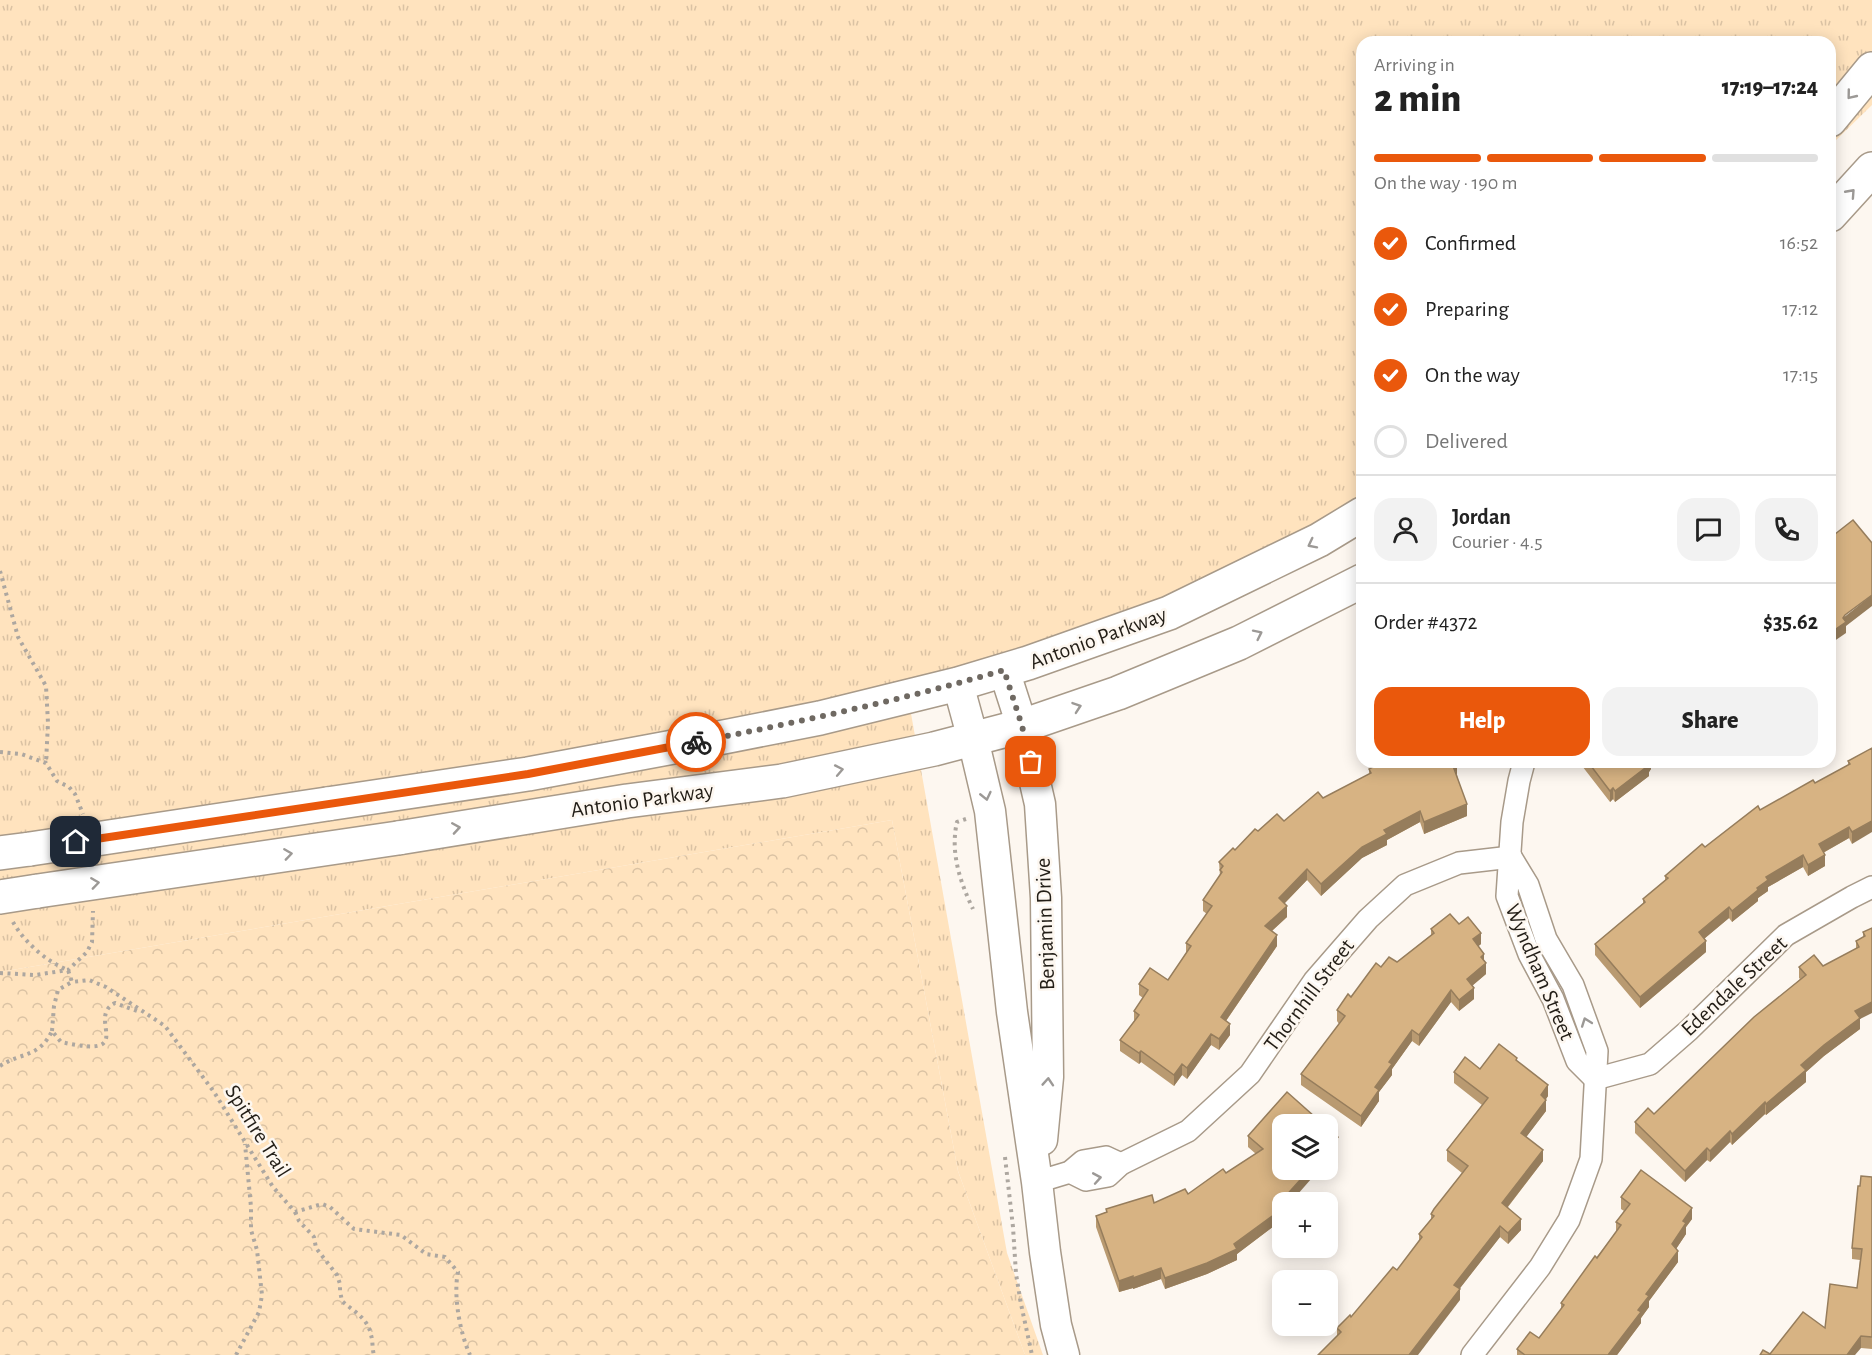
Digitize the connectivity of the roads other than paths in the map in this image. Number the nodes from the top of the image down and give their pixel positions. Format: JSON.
{"nodes":[{"id":1,"x":1872,"y":69,"type":"edge"},
{"id":2,"x":1836,"y":113,"type":"edge"},
{"id":3,"x":1872,"y":169,"type":"edge"},
{"id":4,"x":1836,"y":208,"type":"edge"},
{"id":5,"x":1356,"y":518,"type":"edge"},
{"id":6,"x":1356,"y":583,"type":"edge"},
{"id":7,"x":1004,"y":670,"type":"junction"},
{"id":8,"x":958,"y":684,"type":"junction"},
{"id":9,"x":1022,"y":726,"type":"junction"},
{"id":10,"x":973,"y":739,"type":"junction"},
{"id":11,"x":1522,"y":768,"type":"edge"},
{"id":12,"x":15,"y":851,"type":"edge"},
{"id":13,"x":1511,"y":857,"type":"junction"},
{"id":14,"x":1872,"y":887,"type":"edge"},
{"id":15,"x":5,"y":906,"type":"edge"},
{"id":16,"x":1595,"y":1079,"type":"junction"},
{"id":17,"x":1037,"y":1182,"type":"junction"},
{"id":18,"x":1064,"y":1355,"type":"edge"},
{"id":19,"x":1473,"y":1355,"type":"edge"}],
"edges":[{"from":1,"to":2,"type":"main road","one_way":true},
{"from":4,"to":3,"type":"main road","one_way":true},
{"from":5,"to":7,"type":"main road","name":"Antonio Parkway","one_way":true},
{"from":9,"to":6,"type":"main road","name":"Antonio Parkway","one_way":true},
{"from":7,"to":8,"type":"main road","name":"Antonio Parkway"},
{"from":7,"to":9,"type":"main road","name":"Benjamin Drive"},
{"from":8,"to":10,"type":"main road","name":"Benjamin Drive"},
{"from":8,"to":12,"type":"main road","name":"Antonio Parkway","bridge":true},
{"from":9,"to":10,"type":"main road","name":"Antonio Parkway"},
{"from":17,"to":9,"type":"main road","name":"Benjamin Drive","one_way":true},
{"from":15,"to":10,"type":"main road","name":"Antonio Parkway","one_way":true,"bridge":true},
{"from":10,"to":17,"type":"main road","name":"Benjamin Drive","one_way":true},
{"from":11,"to":13,"type":"street","name":"Wyndham Street"},
{"from":13,"to":16,"type":"street","name":"Wyndham Street"},
{"from":13,"to":17,"type":"street","name":"Thornhill Street"},
{"from":14,"to":16,"type":"street","name":"Edendale Street"},
{"from":16,"to":19,"type":"street"},
{"from":17,"to":18,"type":"main road","name":"Benjamin Drive"}]}
